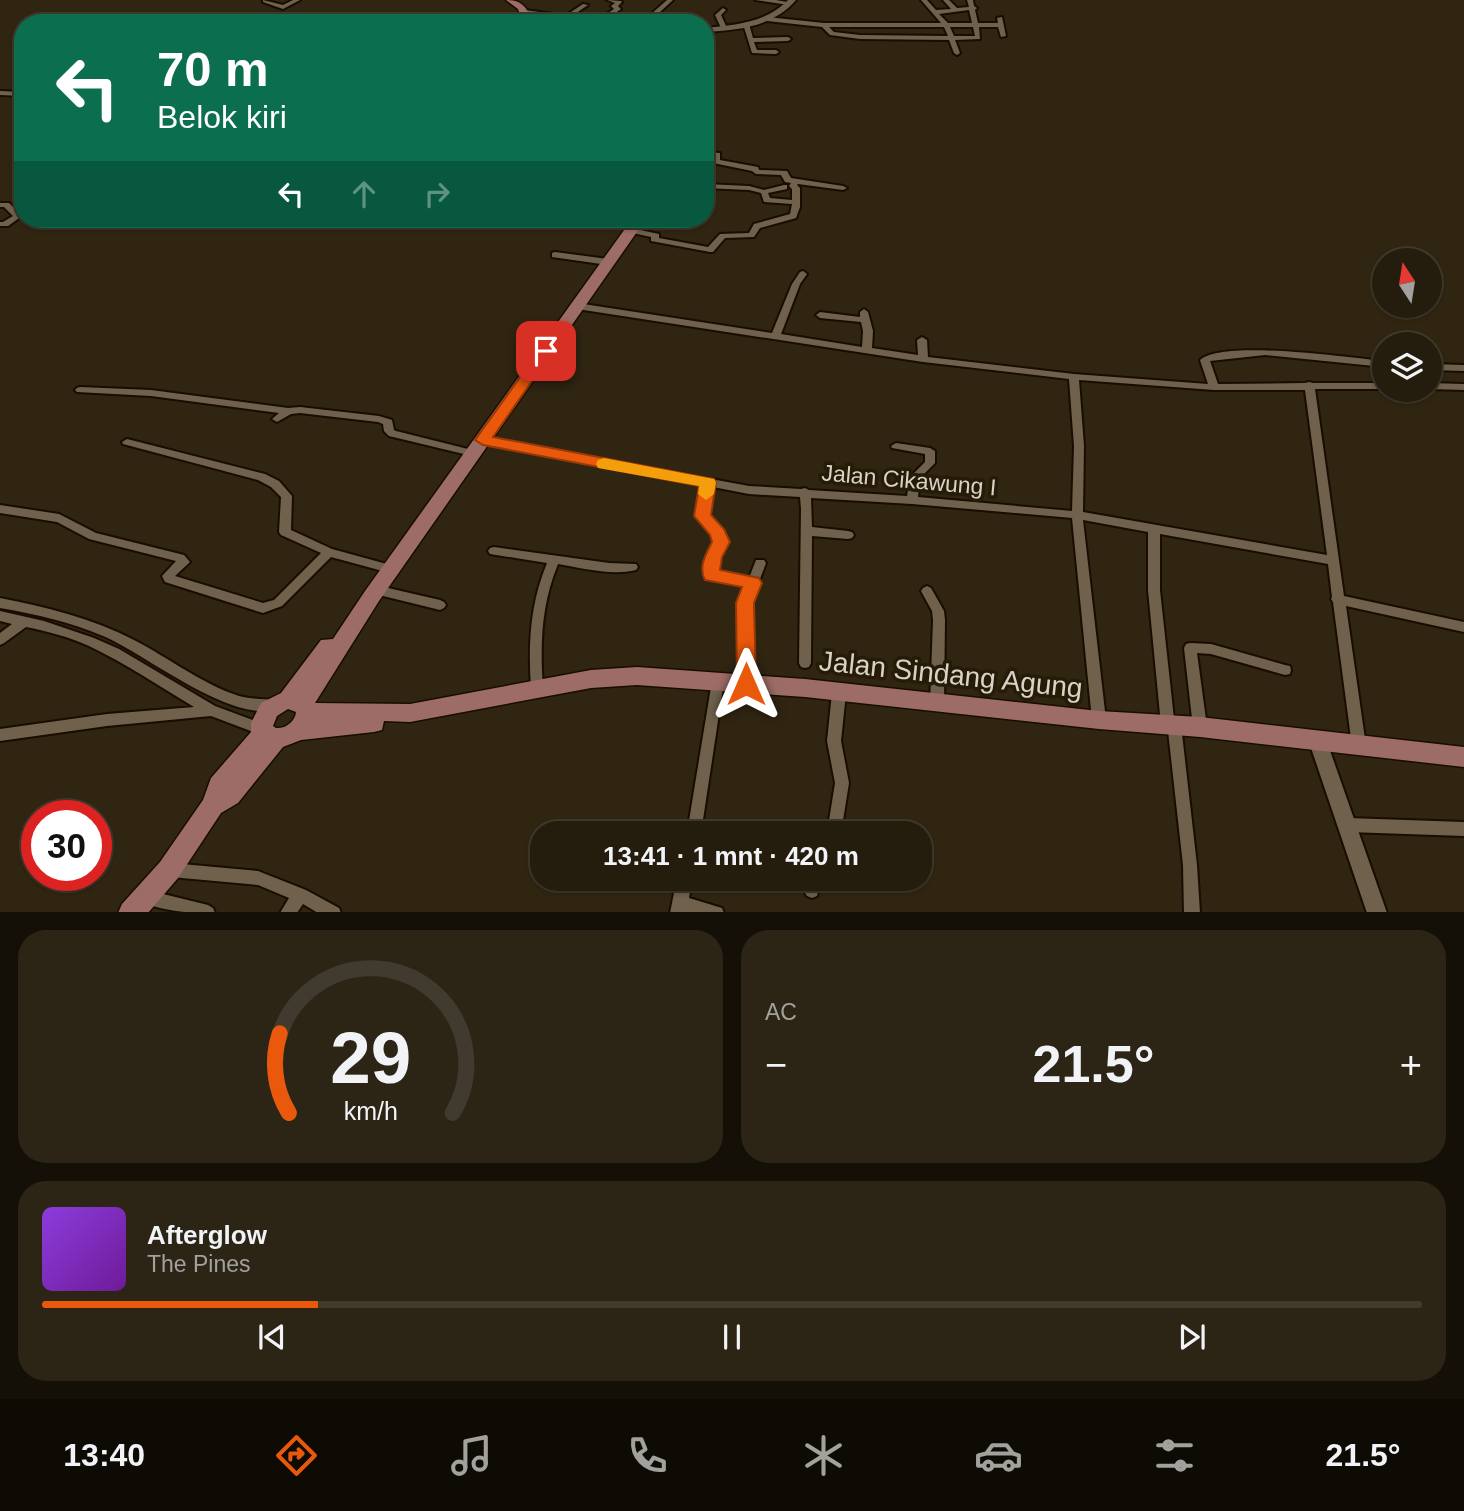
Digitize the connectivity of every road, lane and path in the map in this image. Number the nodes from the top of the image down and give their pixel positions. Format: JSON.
{"nodes":[{"id":1,"x":266,"y":0,"type":"edge"},
{"id":2,"x":297,"y":0,"type":"edge"},
{"id":3,"x":511,"y":0,"type":"edge"},
{"id":4,"x":610,"y":0,"type":"edge"},
{"id":5,"x":670,"y":0,"type":"edge"},
{"id":6,"x":758,"y":0,"type":"edge"},
{"id":7,"x":925,"y":0,"type":"edge"},
{"id":8,"x":946,"y":0,"type":"edge"},
{"id":9,"x":970,"y":0,"type":"edge"},
{"id":10,"x":791,"y":2,"type":"edge"},
{"id":11,"x":585,"y":5,"type":"dead end"},
{"id":12,"x":974,"y":8,"type":"junction"},
{"id":13,"x":659,"y":9,"type":"junction"},
{"id":14,"x":723,"y":10,"type":"dead end"},
{"id":15,"x":956,"y":10,"type":"junction"},
{"id":16,"x":937,"y":12,"type":"junction"},
{"id":17,"x":523,"y":14,"type":"edge"},
{"id":18,"x":572,"y":14,"type":"edge"},
{"id":19,"x":611,"y":14,"type":"edge"},
{"id":20,"x":648,"y":14,"type":"edge"},
{"id":21,"x":654,"y":14,"type":"edge"},
{"id":22,"x":765,"y":19,"type":"junction"},
{"id":23,"x":746,"y":24,"type":"junction"},
{"id":24,"x":821,"y":25,"type":"junction"},
{"id":25,"x":862,"y":25,"type":"junction"},
{"id":26,"x":947,"y":26,"type":"junction"},
{"id":27,"x":975,"y":26,"type":"junction"},
{"id":28,"x":724,"y":28,"type":"junction"},
{"id":29,"x":714,"y":29,"type":"edge"},
{"id":30,"x":1003,"y":36,"type":"dead end"},
{"id":31,"x":864,"y":37,"type":"junction"},
{"id":32,"x":788,"y":39,"type":"dead end"},
{"id":33,"x":951,"y":39,"type":"junction"},
{"id":34,"x":751,"y":40,"type":"junction"},
{"id":35,"x":776,"y":52,"type":"dead end"},
{"id":36,"x":957,"y":53,"type":"dead end"},
{"id":37,"x":714,"y":155,"type":"edge"},
{"id":38,"x":796,"y":181,"type":"junction"},
{"id":39,"x":714,"y":184,"type":"edge"},
{"id":40,"x":784,"y":187,"type":"dead end"},
{"id":41,"x":843,"y":188,"type":"dead end"},
{"id":42,"x":764,"y":192,"type":"junction"},
{"id":43,"x":790,"y":202,"type":"dead end"},
{"id":44,"x":633,"y":228,"type":"edge"},
{"id":45,"x":641,"y":228,"type":"edge"},
{"id":46,"x":555,"y":255,"type":"dead end"},
{"id":47,"x":608,"y":262,"type":"junction"},
{"id":48,"x":803,"y":274,"type":"dead end"},
{"id":49,"x":577,"y":306,"type":"junction"},
{"id":50,"x":820,"y":315,"type":"dead end"},
{"id":51,"x":775,"y":337,"type":"junction"},
{"id":52,"x":922,"y":340,"type":"dead end"},
{"id":53,"x":867,"y":350,"type":"junction"},
{"id":54,"x":923,"y":359,"type":"junction"},
{"id":55,"x":1372,"y":363,"type":"edge"},
{"id":56,"x":1442,"y":367,"type":"edge"},
{"id":57,"x":1464,"y":368,"type":"edge"},
{"id":58,"x":1074,"y":377,"type":"junction"},
{"id":59,"x":1309,"y":386,"type":"junction"},
{"id":60,"x":1372,"y":386,"type":"edge"},
{"id":61,"x":1442,"y":386,"type":"edge"},
{"id":62,"x":1214,"y":387,"type":"junction"},
{"id":63,"x":1464,"y":387,"type":"edge"},
{"id":64,"x":80,"y":390,"type":"dead end"},
{"id":65,"x":288,"y":411,"type":"junction"},
{"id":66,"x":277,"y":419,"type":"dead end"},
{"id":67,"x":127,"y":442,"type":"dead end"},
{"id":68,"x":896,"y":446,"type":"dead end"},
{"id":69,"x":477,"y":447,"type":"junction"},
{"id":70,"x":708,"y":482,"type":"junction"},
{"id":71,"x":804,"y":492,"type":"junction"},
{"id":72,"x":912,"y":500,"type":"junction"},
{"id":73,"x":0,"y":509,"type":"edge"},
{"id":74,"x":1077,"y":515,"type":"junction"},
{"id":75,"x":1154,"y":529,"type":"junction"},
{"id":76,"x":807,"y":531,"type":"junction"},
{"id":77,"x":848,"y":535,"type":"dead end"},
{"id":78,"x":494,"y":551,"type":"dead end"},
{"id":79,"x":329,"y":552,"type":"junction"},
{"id":80,"x":554,"y":559,"type":"junction"},
{"id":81,"x":1332,"y":560,"type":"junction"},
{"id":82,"x":760,"y":563,"type":"dead end"},
{"id":83,"x":632,"y":567,"type":"dead end"},
{"id":84,"x":390,"y":569,"type":"junction"},
{"id":85,"x":753,"y":583,"type":"junction"},
{"id":86,"x":927,"y":591,"type":"dead end"},
{"id":87,"x":373,"y":593,"type":"junction"},
{"id":88,"x":1337,"y":599,"type":"junction"},
{"id":89,"x":0,"y":603,"type":"edge"},
{"id":90,"x":440,"y":605,"type":"dead end"},
{"id":91,"x":0,"y":616,"type":"edge"},
{"id":92,"x":67,"y":618,"type":"junction"},
{"id":93,"x":24,"y":621,"type":"junction"},
{"id":94,"x":1464,"y":627,"type":"edge"},
{"id":95,"x":53,"y":629,"type":"junction"},
{"id":96,"x":0,"y":640,"type":"edge"},
{"id":97,"x":805,"y":663,"type":"dead end"},
{"id":98,"x":1285,"y":670,"type":"dead end"},
{"id":99,"x":718,"y":681,"type":"junction"},
{"id":100,"x":746,"y":684,"type":"junction"},
{"id":101,"x":537,"y":688,"type":"junction"},
{"id":102,"x":839,"y":693,"type":"junction"},
{"id":103,"x":937,"y":704,"type":"junction"},
{"id":104,"x":210,"y":710,"type":"junction"},
{"id":105,"x":284,"y":719,"type":"junction"},
{"id":106,"x":1099,"y":720,"type":"junction"},
{"id":107,"x":1171,"y":725,"type":"junction"},
{"id":108,"x":1200,"y":727,"type":"junction"},
{"id":109,"x":0,"y":735,"type":"edge"},
{"id":110,"x":1318,"y":742,"type":"junction"},
{"id":111,"x":1359,"y":746,"type":"junction"},
{"id":112,"x":1464,"y":757,"type":"edge"},
{"id":113,"x":696,"y":821,"type":"edge"},
{"id":114,"x":836,"y":821,"type":"edge"},
{"id":115,"x":1348,"y":825,"type":"junction"},
{"id":116,"x":1464,"y":829,"type":"edge"},
{"id":117,"x":169,"y":870,"type":"junction"},
{"id":118,"x":301,"y":895,"type":"junction"},
{"id":119,"x":138,"y":904,"type":"edge"},
{"id":120,"x":679,"y":908,"type":"edge"},
{"id":121,"x":208,"y":912,"type":"edge"},
{"id":122,"x":288,"y":912,"type":"edge"},
{"id":123,"x":334,"y":912,"type":"edge"},
{"id":124,"x":717,"y":912,"type":"edge"},
{"id":125,"x":1192,"y":912,"type":"edge"},
{"id":126,"x":1377,"y":912,"type":"edge"}],
"edges":[{"from":1,"to":2,"type":"street"},
{"from":3,"to":17,"type":"main road"},
{"from":4,"to":19,"type":"street"},
{"from":5,"to":13,"type":"street"},
{"from":6,"to":10,"type":"street"},
{"from":7,"to":16,"type":"street"},
{"from":8,"to":15,"type":"street"},
{"from":9,"to":12,"type":"street"},
{"from":10,"to":22,"type":"street"},
{"from":11,"to":18,"type":"street"},
{"from":12,"to":15,"type":"street"},
{"from":12,"to":27,"type":"street"},
{"from":13,"to":20,"type":"street"},
{"from":13,"to":21,"type":"street"},
{"from":14,"to":28,"type":"street"},
{"from":15,"to":16,"type":"street"},
{"from":16,"to":26,"type":"street"},
{"from":22,"to":23,"type":"street"},
{"from":22,"to":24,"type":"street"},
{"from":23,"to":28,"type":"street"},
{"from":23,"to":34,"type":"street"},
{"from":24,"to":25,"type":"street"},
{"from":24,"to":31,"type":"street"},
{"from":25,"to":26,"type":"street"},
{"from":25,"to":31,"type":"street"},
{"from":26,"to":27,"type":"street"},
{"from":26,"to":33,"type":"street"},
{"from":27,"to":30,"type":"street"},
{"from":27,"to":33,"type":"street"},
{"from":28,"to":29,"type":"street"},
{"from":31,"to":33,"type":"street"},
{"from":32,"to":34,"type":"street"},
{"from":33,"to":36,"type":"street"},
{"from":34,"to":35,"type":"street"},
{"from":37,"to":38,"type":"street"},
{"from":38,"to":41,"type":"street"},
{"from":38,"to":45,"type":"street"},
{"from":39,"to":42,"type":"street"},
{"from":40,"to":42,"type":"street"},
{"from":42,"to":43,"type":"street"},
{"from":44,"to":47,"type":"main road"},
{"from":46,"to":47,"type":"street"},
{"from":47,"to":49,"type":"main road"},
{"from":48,"to":51,"type":"street"},
{"from":49,"to":51,"type":"street"},
{"from":49,"to":69,"type":"main road"},
{"from":50,"to":53,"type":"street"},
{"from":51,"to":53,"type":"street"},
{"from":52,"to":54,"type":"street"},
{"from":53,"to":54,"type":"street"},
{"from":54,"to":58,"type":"street"},
{"from":55,"to":62,"type":"street"},
{"from":56,"to":57,"type":"street"},
{"from":58,"to":62,"type":"street"},
{"from":58,"to":74,"type":"street"},
{"from":59,"to":60,"type":"street"},
{"from":59,"to":62,"type":"street"},
{"from":59,"to":81,"type":"street"},
{"from":61,"to":63,"type":"street"},
{"from":64,"to":65,"type":"street"},
{"from":65,"to":66,"type":"street"},
{"from":65,"to":69,"type":"street","name":"Jalan Cikawung I"},
{"from":67,"to":79,"type":"street"},
{"from":68,"to":72,"type":"street"},
{"from":69,"to":70,"type":"street","name":"Jalan Cikawung I"},
{"from":69,"to":84,"type":"main road"},
{"from":70,"to":71,"type":"street","name":"Jalan Cikawung I"},
{"from":70,"to":85,"type":"street"},
{"from":71,"to":72,"type":"street","name":"Jalan Cikawung I"},
{"from":71,"to":76,"type":"street"},
{"from":72,"to":74,"type":"street","name":"Jalan Cikawung I"},
{"from":73,"to":79,"type":"street"},
{"from":74,"to":75,"type":"street","name":"Jalan Cikawung I"},
{"from":74,"to":106,"type":"street"},
{"from":75,"to":81,"type":"street","name":"Jalan Cikawung I"},
{"from":75,"to":107,"type":"street"},
{"from":76,"to":77,"type":"street"},
{"from":76,"to":97,"type":"street"},
{"from":78,"to":80,"type":"street"},
{"from":79,"to":84,"type":"street"},
{"from":80,"to":83,"type":"street"},
{"from":80,"to":101,"type":"street"},
{"from":81,"to":88,"type":"street"},
{"from":82,"to":85,"type":"street"},
{"from":84,"to":87,"type":"main road"},
{"from":85,"to":100,"type":"street"},
{"from":86,"to":103,"type":"street"},
{"from":87,"to":90,"type":"street"},
{"from":87,"to":105,"type":"main road"},
{"from":88,"to":94,"type":"street"},
{"from":88,"to":111,"type":"street"},
{"from":89,"to":92,"type":"street"},
{"from":91,"to":93,"type":"street"},
{"from":92,"to":95,"type":"street"},
{"from":92,"to":105,"type":"street"},
{"from":93,"to":95,"type":"street"},
{"from":93,"to":96,"type":"street"},
{"from":95,"to":104,"type":"street"},
{"from":98,"to":108,"type":"street"},
{"from":99,"to":100,"type":"main road","name":"Jalan Sindang Agung"},
{"from":99,"to":101,"type":"main road","name":"Jalan Sindang Agung"},
{"from":99,"to":113,"type":"street"},
{"from":100,"to":102,"type":"main road","name":"Jalan Sindang Agung"},
{"from":101,"to":105,"type":"main road","name":"Jalan Sindang Agung"},
{"from":102,"to":103,"type":"main road","name":"Jalan Sindang Agung"},
{"from":102,"to":114,"type":"street"},
{"from":103,"to":106,"type":"main road","name":"Jalan Sindang Agung"},
{"from":104,"to":105,"type":"street"},
{"from":104,"to":109,"type":"street"},
{"from":105,"to":117,"type":"main road"},
{"from":106,"to":107,"type":"main road","name":"Jalan Sindang Agung"},
{"from":107,"to":108,"type":"main road","name":"Jalan Sindang Agung"},
{"from":107,"to":125,"type":"street"},
{"from":108,"to":110,"type":"main road","name":"Jalan Sindang Agung"},
{"from":110,"to":111,"type":"main road","name":"Jalan Sindang Agung"},
{"from":110,"to":115,"type":"street"},
{"from":111,"to":112,"type":"main road","name":"Jalan Sindang Agung"},
{"from":115,"to":116,"type":"street"},
{"from":115,"to":126,"type":"street"},
{"from":117,"to":118,"type":"street"},
{"from":117,"to":119,"type":"main road"},
{"from":118,"to":122,"type":"street"},
{"from":118,"to":123,"type":"street"},
{"from":119,"to":121,"type":"street"},
{"from":120,"to":124,"type":"street"}]}
